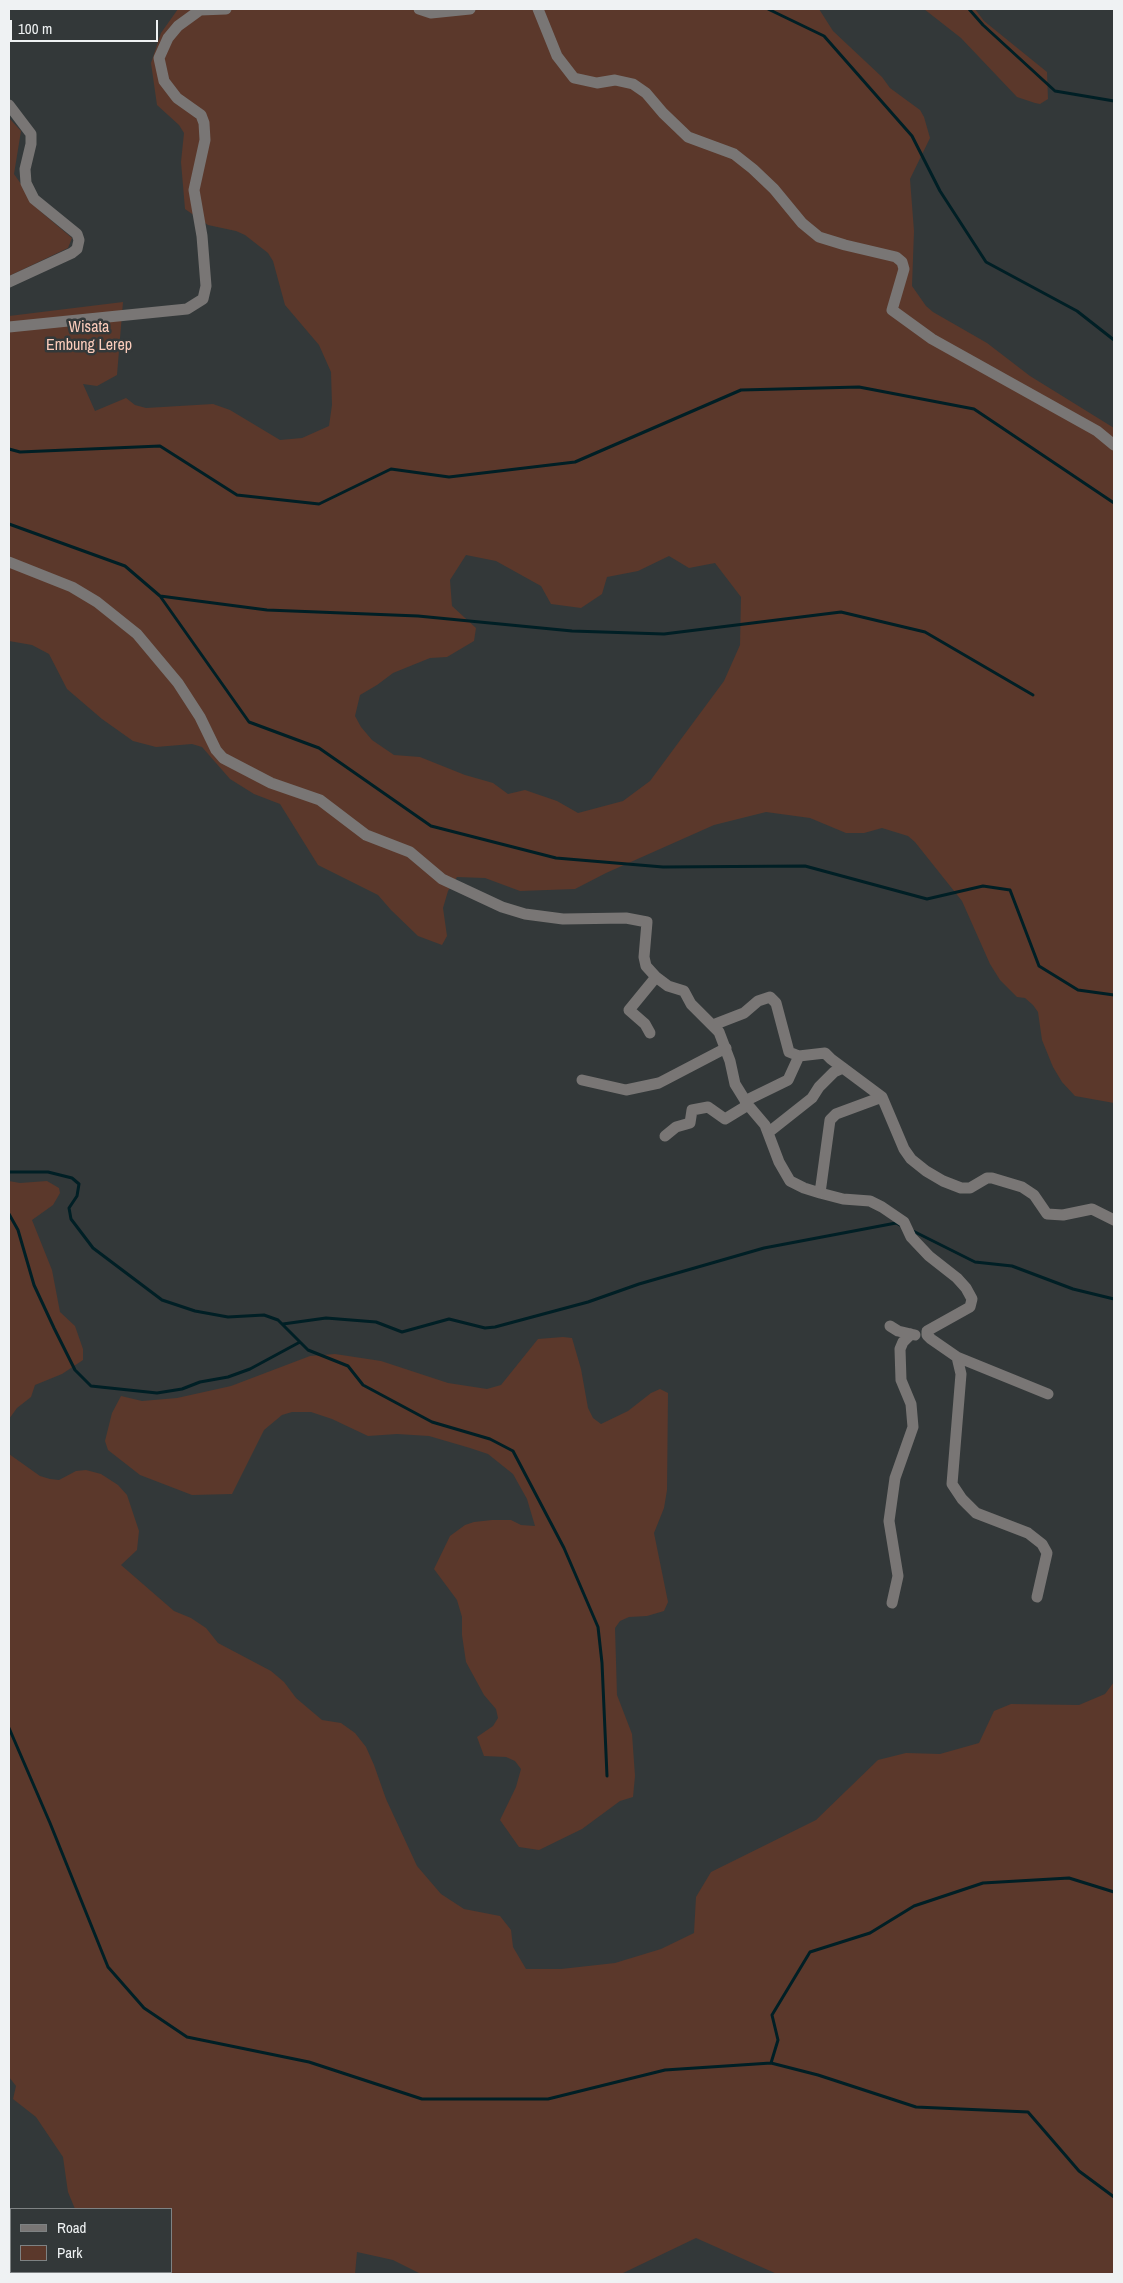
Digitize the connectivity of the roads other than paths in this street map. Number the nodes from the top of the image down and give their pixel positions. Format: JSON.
{"nodes":[{"id":1,"x":226,"y":9,"type":"edge"},
{"id":2,"x":419,"y":9,"type":"edge"},
{"id":3,"x":470,"y":9,"type":"edge"},
{"id":4,"x":538,"y":9,"type":"edge"},
{"id":5,"x":9,"y":105,"type":"edge"},
{"id":6,"x":9,"y":282,"type":"edge"},
{"id":7,"x":9,"y":327,"type":"edge"},
{"id":8,"x":1114,"y":445,"type":"edge"},
{"id":9,"x":9,"y":562,"type":"edge"},
{"id":10,"x":656,"y":977,"type":"junction"},
{"id":11,"x":713,"y":1025,"type":"junction"},
{"id":12,"x":650,"y":1033,"type":"dead end"},
{"id":13,"x":726,"y":1048,"type":"junction"},
{"id":14,"x":799,"y":1056,"type":"junction"},
{"id":15,"x":843,"y":1068,"type":"junction"},
{"id":16,"x":582,"y":1080,"type":"dead end"},
{"id":17,"x":882,"y":1096,"type":"junction"},
{"id":18,"x":746,"y":1103,"type":"junction"},
{"id":19,"x":769,"y":1132,"type":"junction"},
{"id":20,"x":665,"y":1136,"type":"dead end"},
{"id":21,"x":820,"y":1193,"type":"junction"},
{"id":22,"x":1114,"y":1220,"type":"edge"},
{"id":23,"x":890,"y":1326,"type":"dead end"},
{"id":24,"x":911,"y":1334,"type":"junction"},
{"id":25,"x":927,"y":1335,"type":"junction"},
{"id":26,"x":957,"y":1357,"type":"junction"},
{"id":27,"x":1048,"y":1394,"type":"dead end"},
{"id":28,"x":1037,"y":1597,"type":"dead end"},
{"id":29,"x":892,"y":1603,"type":"dead end"}],
"edges":[{"from":1,"to":7,"type":"street"},
{"from":2,"to":3,"type":"street"},
{"from":4,"to":8,"type":"street"},
{"from":5,"to":6,"type":"street"},
{"from":9,"to":10,"type":"street"},
{"from":10,"to":11,"type":"street"},
{"from":10,"to":12,"type":"street"},
{"from":11,"to":13,"type":"street"},
{"from":11,"to":14,"type":"street"},
{"from":13,"to":16,"type":"street"},
{"from":13,"to":18,"type":"street"},
{"from":14,"to":15,"type":"street"},
{"from":14,"to":18,"type":"street"},
{"from":15,"to":17,"type":"street"},
{"from":15,"to":19,"type":"street"},
{"from":17,"to":21,"type":"street"},
{"from":17,"to":22,"type":"street"},
{"from":18,"to":19,"type":"street"},
{"from":18,"to":20,"type":"street"},
{"from":19,"to":21,"type":"street"},
{"from":21,"to":25,"type":"street"},
{"from":23,"to":24,"type":"street"},
{"from":24,"to":25,"type":"street"},
{"from":24,"to":29,"type":"street"},
{"from":25,"to":26,"type":"street"},
{"from":26,"to":27,"type":"street"},
{"from":26,"to":28,"type":"street"}]}
